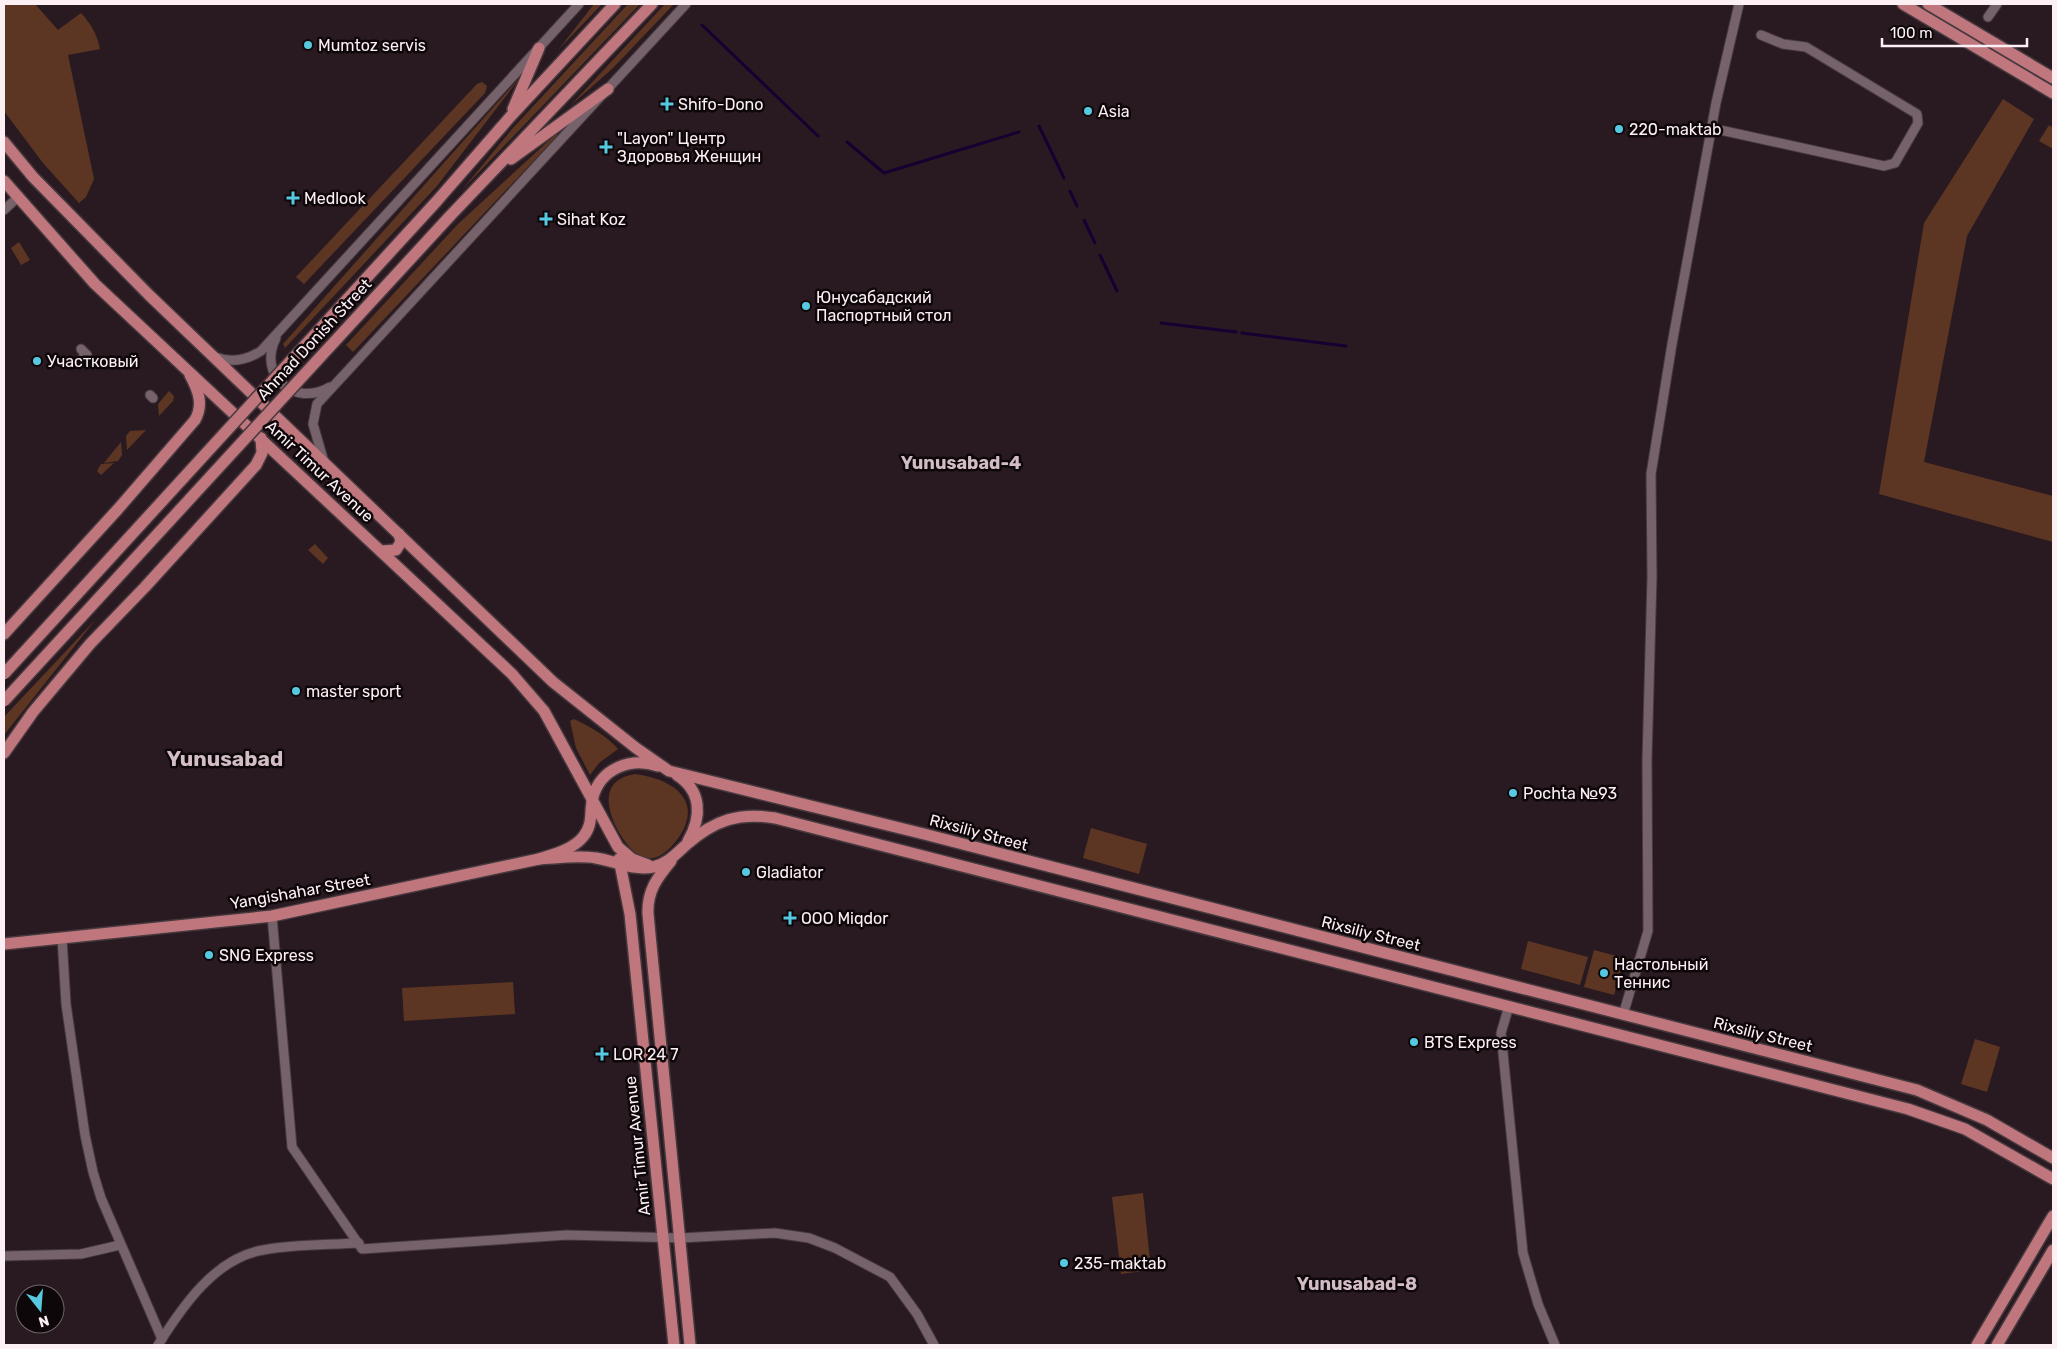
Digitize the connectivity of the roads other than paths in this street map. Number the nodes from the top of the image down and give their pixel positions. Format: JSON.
{"nodes":[{"id":1,"x":579,"y":4,"type":"edge"},
{"id":2,"x":615,"y":4,"type":"edge"},
{"id":3,"x":652,"y":4,"type":"edge"},
{"id":4,"x":686,"y":4,"type":"edge"},
{"id":5,"x":1739,"y":4,"type":"edge"},
{"id":6,"x":1903,"y":4,"type":"edge"},
{"id":7,"x":1928,"y":4,"type":"edge"},
{"id":8,"x":1996,"y":4,"type":"edge"},
{"id":9,"x":1988,"y":17,"type":"dead end"},
{"id":10,"x":1761,"y":35,"type":"dead end"},
{"id":11,"x":539,"y":48,"type":"junction"},
{"id":12,"x":2053,"y":78,"type":"edge"},
{"id":13,"x":608,"y":89,"type":"junction"},
{"id":14,"x":2053,"y":93,"type":"edge"},
{"id":15,"x":510,"y":117,"type":"junction"},
{"id":16,"x":1711,"y":128,"type":"junction"},
{"id":17,"x":4,"y":142,"type":"edge"},
{"id":18,"x":487,"y":176,"type":"junction"},
{"id":19,"x":4,"y":181,"type":"edge"},
{"id":20,"x":17,"y":198,"type":"junction"},
{"id":21,"x":4,"y":210,"type":"edge"},
{"id":22,"x":277,"y":335,"type":"junction"},
{"id":23,"x":81,"y":349,"type":"dead end"},
{"id":24,"x":212,"y":356,"type":"junction"},
{"id":25,"x":81,"y":359,"type":"dead end"},
{"id":26,"x":186,"y":367,"type":"junction"},
{"id":27,"x":335,"y":383,"type":"junction"},
{"id":28,"x":262,"y":438,"type":"junction"},
{"id":29,"x":324,"y":463,"type":"junction"},
{"id":30,"x":400,"y":534,"type":"junction"},
{"id":31,"x":381,"y":551,"type":"junction"},
{"id":32,"x":4,"y":634,"type":"edge"},
{"id":33,"x":4,"y":674,"type":"edge"},
{"id":34,"x":4,"y":701,"type":"edge"},
{"id":35,"x":4,"y":753,"type":"edge"},
{"id":36,"x":669,"y":771,"type":"junction"},
{"id":37,"x":592,"y":801,"type":"junction"},
{"id":38,"x":864,"y":819,"type":"junction"},
{"id":39,"x":613,"y":838,"type":"junction"},
{"id":40,"x":858,"y":839,"type":"junction"},
{"id":41,"x":683,"y":848,"type":"junction"},
{"id":42,"x":539,"y":859,"type":"junction"},
{"id":43,"x":620,"y":865,"type":"junction"},
{"id":44,"x":659,"y":865,"type":"junction"},
{"id":45,"x":272,"y":916,"type":"junction"},
{"id":46,"x":62,"y":938,"type":"junction"},
{"id":47,"x":4,"y":944,"type":"edge"},
{"id":48,"x":1446,"y":969,"type":"junction"},
{"id":49,"x":1441,"y":988,"type":"junction"},
{"id":50,"x":1509,"y":1006,"type":"junction"},
{"id":51,"x":1623,"y":1015,"type":"junction"},
{"id":52,"x":1900,"y":1086,"type":"junction"},
{"id":53,"x":1894,"y":1105,"type":"junction"},
{"id":54,"x":2053,"y":1158,"type":"edge"},
{"id":55,"x":2053,"y":1179,"type":"edge"},
{"id":56,"x":2053,"y":1216,"type":"edge"},
{"id":57,"x":663,"y":1237,"type":"junction"},
{"id":58,"x":680,"y":1238,"type":"junction"},
{"id":59,"x":359,"y":1243,"type":"junction"},
{"id":60,"x":120,"y":1245,"type":"junction"},
{"id":61,"x":2053,"y":1250,"type":"edge"},
{"id":62,"x":4,"y":1256,"type":"edge"},
{"id":63,"x":160,"y":1342,"type":"edge"},
{"id":64,"x":674,"y":1345,"type":"edge"},
{"id":65,"x":690,"y":1345,"type":"edge"},
{"id":66,"x":934,"y":1345,"type":"edge"},
{"id":67,"x":1555,"y":1345,"type":"edge"},
{"id":68,"x":1977,"y":1345,"type":"edge"},
{"id":69,"x":1997,"y":1345,"type":"edge"}],
"edges":[{"from":1,"to":11,"type":"street","name":"Ahmad Donish Street"},
{"from":2,"to":15,"type":"main road","name":"Ahmad Donish Street"},
{"from":3,"to":18,"type":"main road","name":"Ahmad Donish Street"},
{"from":4,"to":13,"type":"street"},
{"from":5,"to":16,"type":"street"},
{"from":6,"to":14,"type":"main road"},
{"from":7,"to":12,"type":"main road"},
{"from":8,"to":9,"type":"street"},
{"from":10,"to":16,"type":"street"},
{"from":11,"to":15,"type":"main road"},
{"from":11,"to":22,"type":"street","name":"Ahmad Donish Street"},
{"from":13,"to":18,"type":"main road"},
{"from":13,"to":27,"type":"street"},
{"from":15,"to":33,"type":"main road","name":"Ahmad Donish Street","bridge":true},
{"from":16,"to":51,"type":"street"},
{"from":17,"to":24,"type":"main road","name":"Amir Timur Avenue"},
{"from":18,"to":34,"type":"main road","name":"Ahmad Donish Street","bridge":true},
{"from":19,"to":20,"type":"main road","name":"Amir Timur Avenue"},
{"from":20,"to":21,"type":"street"},
{"from":20,"to":26,"type":"main road","name":"Amir Timur Avenue"},
{"from":22,"to":24,"type":"street","name":"Ahmad Donish Street"},
{"from":22,"to":27,"type":"street"},
{"from":23,"to":25,"type":"street"},
{"from":24,"to":29,"type":"main road","name":"Amir Timur Avenue"},
{"from":26,"to":28,"type":"main road","name":"Amir Timur Avenue"},
{"from":26,"to":32,"type":"main road"},
{"from":27,"to":29,"type":"street"},
{"from":28,"to":31,"type":"main road","name":"Amir Timur Avenue"},
{"from":28,"to":35,"type":"main road"},
{"from":29,"to":30,"type":"main road","name":"Amir Timur Avenue"},
{"from":30,"to":31,"type":"main road"},
{"from":30,"to":36,"type":"main road"},
{"from":31,"to":37,"type":"main road","name":"Amir Timur Avenue"},
{"from":36,"to":37,"type":"main road","name":"Amir Timur Avenue"},
{"from":36,"to":38,"type":"main road","name":"Rixsiliy Street"},
{"from":36,"to":41,"type":"main road","name":"Amir Timur Avenue"},
{"from":37,"to":39,"type":"main road","name":"Amir Timur Avenue"},
{"from":37,"to":42,"type":"main road","name":"Yangishahar Street"},
{"from":38,"to":40,"type":"main road"},
{"from":38,"to":48,"type":"main road","name":"Rixsiliy Street"},
{"from":39,"to":43,"type":"main road"},
{"from":39,"to":44,"type":"main road","name":"Amir Timur Avenue"},
{"from":40,"to":41,"type":"main road"},
{"from":40,"to":49,"type":"main road"},
{"from":41,"to":44,"type":"main road","name":"Amir Timur Avenue"},
{"from":41,"to":58,"type":"main road","name":"Amir Timur Avenue"},
{"from":42,"to":43,"type":"main road","name":"Yangishahar Street"},
{"from":42,"to":45,"type":"main road","name":"Yangishahar Street"},
{"from":43,"to":44,"type":"main road","name":"Amir Timur Avenue"},
{"from":43,"to":57,"type":"main road","name":"Amir Timur Avenue"},
{"from":45,"to":46,"type":"main road","name":"Yangishahar Street"},
{"from":45,"to":59,"type":"street"},
{"from":46,"to":47,"type":"main road","name":"Yangishahar Street"},
{"from":46,"to":60,"type":"street"},
{"from":48,"to":49,"type":"main road"},
{"from":48,"to":51,"type":"main road","name":"Rixsiliy Street"},
{"from":49,"to":50,"type":"main road"},
{"from":50,"to":53,"type":"main road"},
{"from":50,"to":67,"type":"street"},
{"from":51,"to":52,"type":"main road","name":"Rixsiliy Street"},
{"from":52,"to":53,"type":"main road"},
{"from":52,"to":54,"type":"main road","name":"Rixsiliy Street"},
{"from":53,"to":55,"type":"main road"},
{"from":56,"to":68,"type":"main road"},
{"from":57,"to":58,"type":"street"},
{"from":57,"to":59,"type":"street"},
{"from":57,"to":64,"type":"main road","name":"Amir Timur Avenue"},
{"from":58,"to":65,"type":"main road","name":"Amir Timur Avenue"},
{"from":58,"to":66,"type":"street"},
{"from":59,"to":63,"type":"street"},
{"from":60,"to":62,"type":"street"},
{"from":60,"to":63,"type":"street"},
{"from":61,"to":69,"type":"main road"}]}
